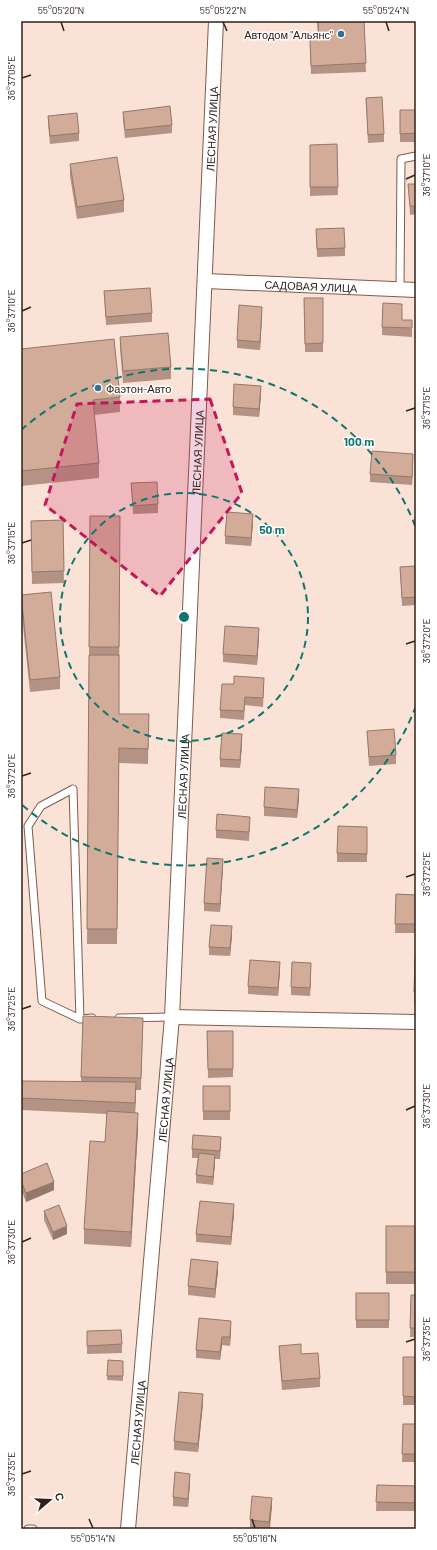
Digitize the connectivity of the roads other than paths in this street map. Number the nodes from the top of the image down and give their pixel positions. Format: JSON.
{"nodes":[{"id":1,"x":216,"y":21,"type":"edge"},
{"id":2,"x":416,"y":156,"type":"edge"},
{"id":3,"x":206,"y":281,"type":"junction"},
{"id":4,"x":400,"y":290,"type":"junction"},
{"id":5,"x":416,"y":290,"type":"edge"},
{"id":6,"x":172,"y":1017,"type":"junction"},
{"id":7,"x":80,"y":1019,"type":"junction"},
{"id":8,"x":416,"y":1022,"type":"edge"},
{"id":9,"x":28,"y":1529,"type":"edge"},
{"id":10,"x":33,"y":1529,"type":"edge"},
{"id":11,"x":128,"y":1529,"type":"edge"}],
"edges":[{"from":1,"to":3,"type":"street","name":"ЛЕСНАЯ УЛИЦА"},
{"from":2,"to":4,"type":"lane"},
{"from":3,"to":4,"type":"street","name":"САДОВАЯ УЛИЦА"},
{"from":3,"to":6,"type":"street","name":"ЛЕСНАЯ УЛИЦА"},
{"from":4,"to":5,"type":"street","name":"САДОВАЯ УЛИЦА"},
{"from":6,"to":7,"type":"lane"},
{"from":6,"to":8,"type":"street"},
{"from":6,"to":11,"type":"street","name":"ЛЕСНАЯ УЛИЦА"},
{"from":7,"to":7,"type":"lane"},
{"from":9,"to":10,"type":"lane"}]}
